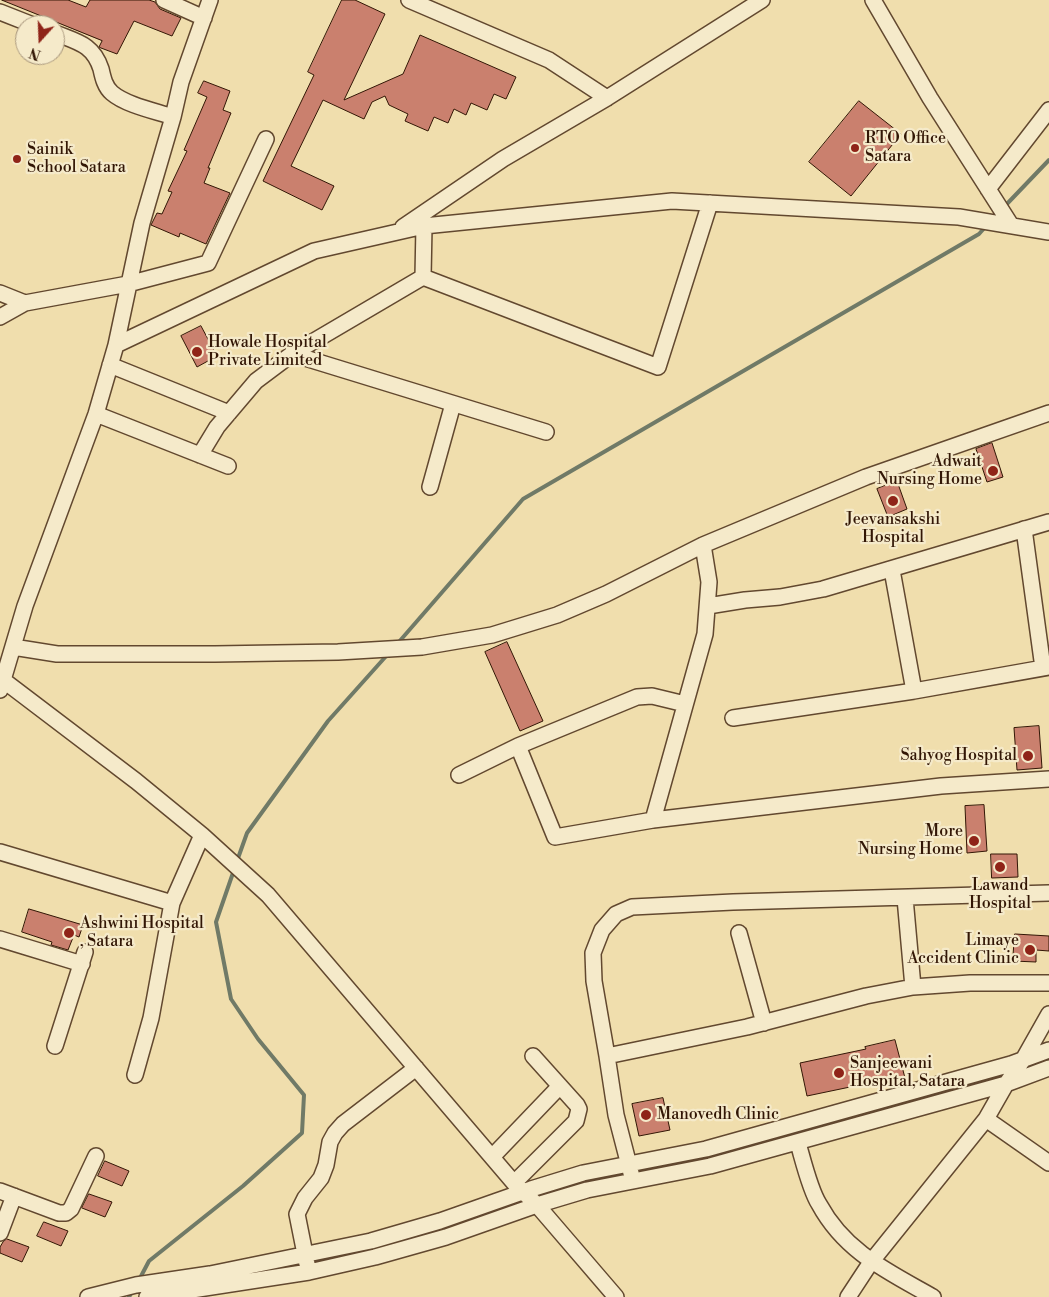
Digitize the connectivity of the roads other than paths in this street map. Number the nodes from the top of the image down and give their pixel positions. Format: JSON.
{"nodes":[{"id":1,"x":164,"y":0,"type":"edge"},
{"id":2,"x":210,"y":0,"type":"edge"},
{"id":3,"x":409,"y":0,"type":"edge"},
{"id":4,"x":762,"y":0,"type":"edge"},
{"id":5,"x":873,"y":0,"type":"edge"},
{"id":6,"x":0,"y":12,"type":"edge"},
{"id":7,"x":15,"y":18,"type":"edge"},
{"id":8,"x":204,"y":18,"type":"junction"},
{"id":9,"x":65,"y":37,"type":"edge"},
{"id":10,"x":607,"y":98,"type":"junction"},
{"id":11,"x":1049,"y":110,"type":"edge"},
{"id":12,"x":173,"y":117,"type":"junction"},
{"id":13,"x":266,"y":138,"type":"dead end"},
{"id":14,"x":988,"y":189,"type":"junction"},
{"id":15,"x":710,"y":203,"type":"junction"},
{"id":16,"x":1011,"y":225,"type":"junction"},
{"id":17,"x":424,"y":226,"type":"junction"},
{"id":18,"x":396,"y":232,"type":"junction"},
{"id":19,"x":1049,"y":232,"type":"edge"},
{"id":20,"x":423,"y":277,"type":"junction"},
{"id":21,"x":128,"y":284,"type":"junction"},
{"id":22,"x":0,"y":293,"type":"edge"},
{"id":23,"x":25,"y":303,"type":"junction"},
{"id":24,"x":0,"y":317,"type":"edge"},
{"id":25,"x":116,"y":345,"type":"junction"},
{"id":26,"x":292,"y":354,"type":"junction"},
{"id":27,"x":110,"y":365,"type":"junction"},
{"id":28,"x":453,"y":404,"type":"junction"},
{"id":29,"x":229,"y":413,"type":"junction"},
{"id":30,"x":1049,"y":413,"type":"edge"},
{"id":31,"x":96,"y":414,"type":"junction"},
{"id":32,"x":546,"y":432,"type":"dead end"},
{"id":33,"x":200,"y":455,"type":"junction"},
{"id":34,"x":228,"y":466,"type":"dead end"},
{"id":35,"x":430,"y":487,"type":"dead end"},
{"id":36,"x":1049,"y":522,"type":"edge"},
{"id":37,"x":1024,"y":529,"type":"junction"},
{"id":38,"x":703,"y":545,"type":"junction"},
{"id":39,"x":892,"y":570,"type":"junction"},
{"id":40,"x":708,"y":606,"type":"junction"},
{"id":41,"x":13,"y":648,"type":"junction"},
{"id":42,"x":1046,"y":668,"type":"edge"},
{"id":43,"x":2,"y":685,"type":"edge"},
{"id":44,"x":914,"y":691,"type":"junction"},
{"id":45,"x":685,"y":704,"type":"junction"},
{"id":46,"x":734,"y":718,"type":"dead end"},
{"id":47,"x":518,"y":746,"type":"junction"},
{"id":48,"x":458,"y":775,"type":"dead end"},
{"id":49,"x":1049,"y":779,"type":"edge"},
{"id":50,"x":653,"y":820,"type":"junction"},
{"id":51,"x":202,"y":835,"type":"junction"},
{"id":52,"x":0,"y":852,"type":"edge"},
{"id":53,"x":1049,"y":893,"type":"edge"},
{"id":54,"x":905,"y":898,"type":"junction"},
{"id":55,"x":172,"y":903,"type":"junction"},
{"id":56,"x":739,"y":934,"type":"dead end"},
{"id":57,"x":0,"y":939,"type":"edge"},
{"id":58,"x":1049,"y":984,"type":"edge"},
{"id":59,"x":913,"y":987,"type":"junction"},
{"id":60,"x":1049,"y":1014,"type":"edge"},
{"id":61,"x":764,"y":1023,"type":"junction"},
{"id":62,"x":55,"y":1046,"type":"dead end"},
{"id":63,"x":1049,"y":1050,"type":"edge"},
{"id":64,"x":533,"y":1056,"type":"dead end"},
{"id":65,"x":607,"y":1056,"type":"junction"},
{"id":66,"x":1023,"y":1060,"type":"junction"},
{"id":67,"x":416,"y":1068,"type":"junction"},
{"id":68,"x":1049,"y":1068,"type":"edge"},
{"id":69,"x":135,"y":1075,"type":"dead end"},
{"id":70,"x":1006,"y":1084,"type":"junction"},
{"id":71,"x":560,"y":1086,"type":"junction"},
{"id":72,"x":876,"y":1102,"type":"junction"},
{"id":73,"x":881,"y":1119,"type":"junction"},
{"id":74,"x":986,"y":1119,"type":"junction"},
{"id":75,"x":798,"y":1142,"type":"junction"},
{"id":76,"x":96,"y":1156,"type":"dead end"},
{"id":77,"x":492,"y":1157,"type":"junction"},
{"id":78,"x":1049,"y":1162,"type":"edge"},
{"id":79,"x":628,"y":1165,"type":"junction"},
{"id":80,"x":635,"y":1182,"type":"junction"},
{"id":81,"x":518,"y":1188,"type":"junction"},
{"id":82,"x":7,"y":1194,"type":"edge"},
{"id":83,"x":537,"y":1205,"type":"junction"},
{"id":84,"x":0,"y":1233,"type":"edge"},
{"id":85,"x":305,"y":1255,"type":"junction"},
{"id":86,"x":871,"y":1262,"type":"junction"},
{"id":87,"x":310,"y":1272,"type":"junction"},
{"id":88,"x":129,"y":1292,"type":"edge"},
{"id":89,"x":88,"y":1297,"type":"edge"},
{"id":90,"x":147,"y":1297,"type":"edge"},
{"id":91,"x":616,"y":1297,"type":"edge"},
{"id":92,"x":848,"y":1297,"type":"edge"},
{"id":93,"x":933,"y":1297,"type":"edge"}],
"edges":[{"from":1,"to":8,"type":"street"},
{"from":2,"to":8,"type":"street"},
{"from":3,"to":10,"type":"street"},
{"from":4,"to":10,"type":"street"},
{"from":5,"to":14,"type":"street"},
{"from":6,"to":7,"type":"street"},
{"from":8,"to":12,"type":"street"},
{"from":9,"to":12,"type":"street"},
{"from":10,"to":18,"type":"street"},
{"from":11,"to":14,"type":"street"},
{"from":12,"to":21,"type":"street"},
{"from":13,"to":21,"type":"street"},
{"from":14,"to":16,"type":"street"},
{"from":15,"to":16,"type":"street"},
{"from":15,"to":17,"type":"street"},
{"from":15,"to":20,"type":"street"},
{"from":16,"to":19,"type":"street"},
{"from":17,"to":18,"type":"street"},
{"from":17,"to":20,"type":"street"},
{"from":18,"to":25,"type":"street"},
{"from":20,"to":26,"type":"street"},
{"from":21,"to":23,"type":"street"},
{"from":21,"to":25,"type":"street"},
{"from":22,"to":23,"type":"street"},
{"from":23,"to":24,"type":"street"},
{"from":25,"to":27,"type":"street"},
{"from":26,"to":28,"type":"street"},
{"from":26,"to":29,"type":"street"},
{"from":27,"to":29,"type":"street"},
{"from":27,"to":31,"type":"street"},
{"from":28,"to":32,"type":"street"},
{"from":28,"to":35,"type":"street"},
{"from":29,"to":33,"type":"street"},
{"from":30,"to":38,"type":"street"},
{"from":31,"to":33,"type":"street"},
{"from":31,"to":41,"type":"street"},
{"from":33,"to":34,"type":"street"},
{"from":36,"to":37,"type":"street"},
{"from":37,"to":39,"type":"street"},
{"from":37,"to":42,"type":"street"},
{"from":38,"to":40,"type":"street"},
{"from":38,"to":41,"type":"street"},
{"from":39,"to":40,"type":"street"},
{"from":39,"to":44,"type":"street"},
{"from":40,"to":45,"type":"street"},
{"from":41,"to":43,"type":"street"},
{"from":42,"to":44,"type":"street"},
{"from":43,"to":51,"type":"street"},
{"from":44,"to":46,"type":"street"},
{"from":45,"to":47,"type":"street"},
{"from":45,"to":50,"type":"street"},
{"from":47,"to":48,"type":"street"},
{"from":47,"to":50,"type":"street"},
{"from":49,"to":50,"type":"street"},
{"from":51,"to":55,"type":"street"},
{"from":51,"to":67,"type":"street"},
{"from":52,"to":55,"type":"street"},
{"from":53,"to":54,"type":"street"},
{"from":54,"to":59,"type":"street"},
{"from":54,"to":65,"type":"street"},
{"from":55,"to":69,"type":"street"},
{"from":56,"to":61,"type":"street"},
{"from":57,"to":62,"type":"street"},
{"from":58,"to":59,"type":"street"},
{"from":59,"to":61,"type":"street"},
{"from":60,"to":66,"type":"street"},
{"from":61,"to":65,"type":"street"},
{"from":63,"to":66,"type":"street"},
{"from":64,"to":71,"type":"street"},
{"from":65,"to":79,"type":"street"},
{"from":66,"to":70,"type":"street"},
{"from":66,"to":72,"type":"street"},
{"from":67,"to":77,"type":"street"},
{"from":67,"to":85,"type":"street"},
{"from":68,"to":70,"type":"street"},
{"from":70,"to":73,"type":"street"},
{"from":70,"to":74,"type":"street"},
{"from":71,"to":77,"type":"street"},
{"from":71,"to":81,"type":"street"},
{"from":72,"to":73,"type":"street"},
{"from":72,"to":79,"type":"street"},
{"from":73,"to":75,"type":"street"},
{"from":74,"to":78,"type":"street"},
{"from":74,"to":86,"type":"street"},
{"from":75,"to":80,"type":"street"},
{"from":75,"to":86,"type":"street"},
{"from":76,"to":82,"type":"street"},
{"from":77,"to":81,"type":"street"},
{"from":79,"to":80,"type":"street"},
{"from":79,"to":81,"type":"street"},
{"from":80,"to":83,"type":"street"},
{"from":81,"to":83,"type":"street"},
{"from":81,"to":85,"type":"street"},
{"from":82,"to":84,"type":"street"},
{"from":83,"to":87,"type":"street"},
{"from":83,"to":91,"type":"street"},
{"from":85,"to":87,"type":"street"},
{"from":85,"to":88,"type":"street"},
{"from":86,"to":92,"type":"street"},
{"from":86,"to":93,"type":"street"},
{"from":87,"to":90,"type":"street"},
{"from":88,"to":89,"type":"street"}]}
